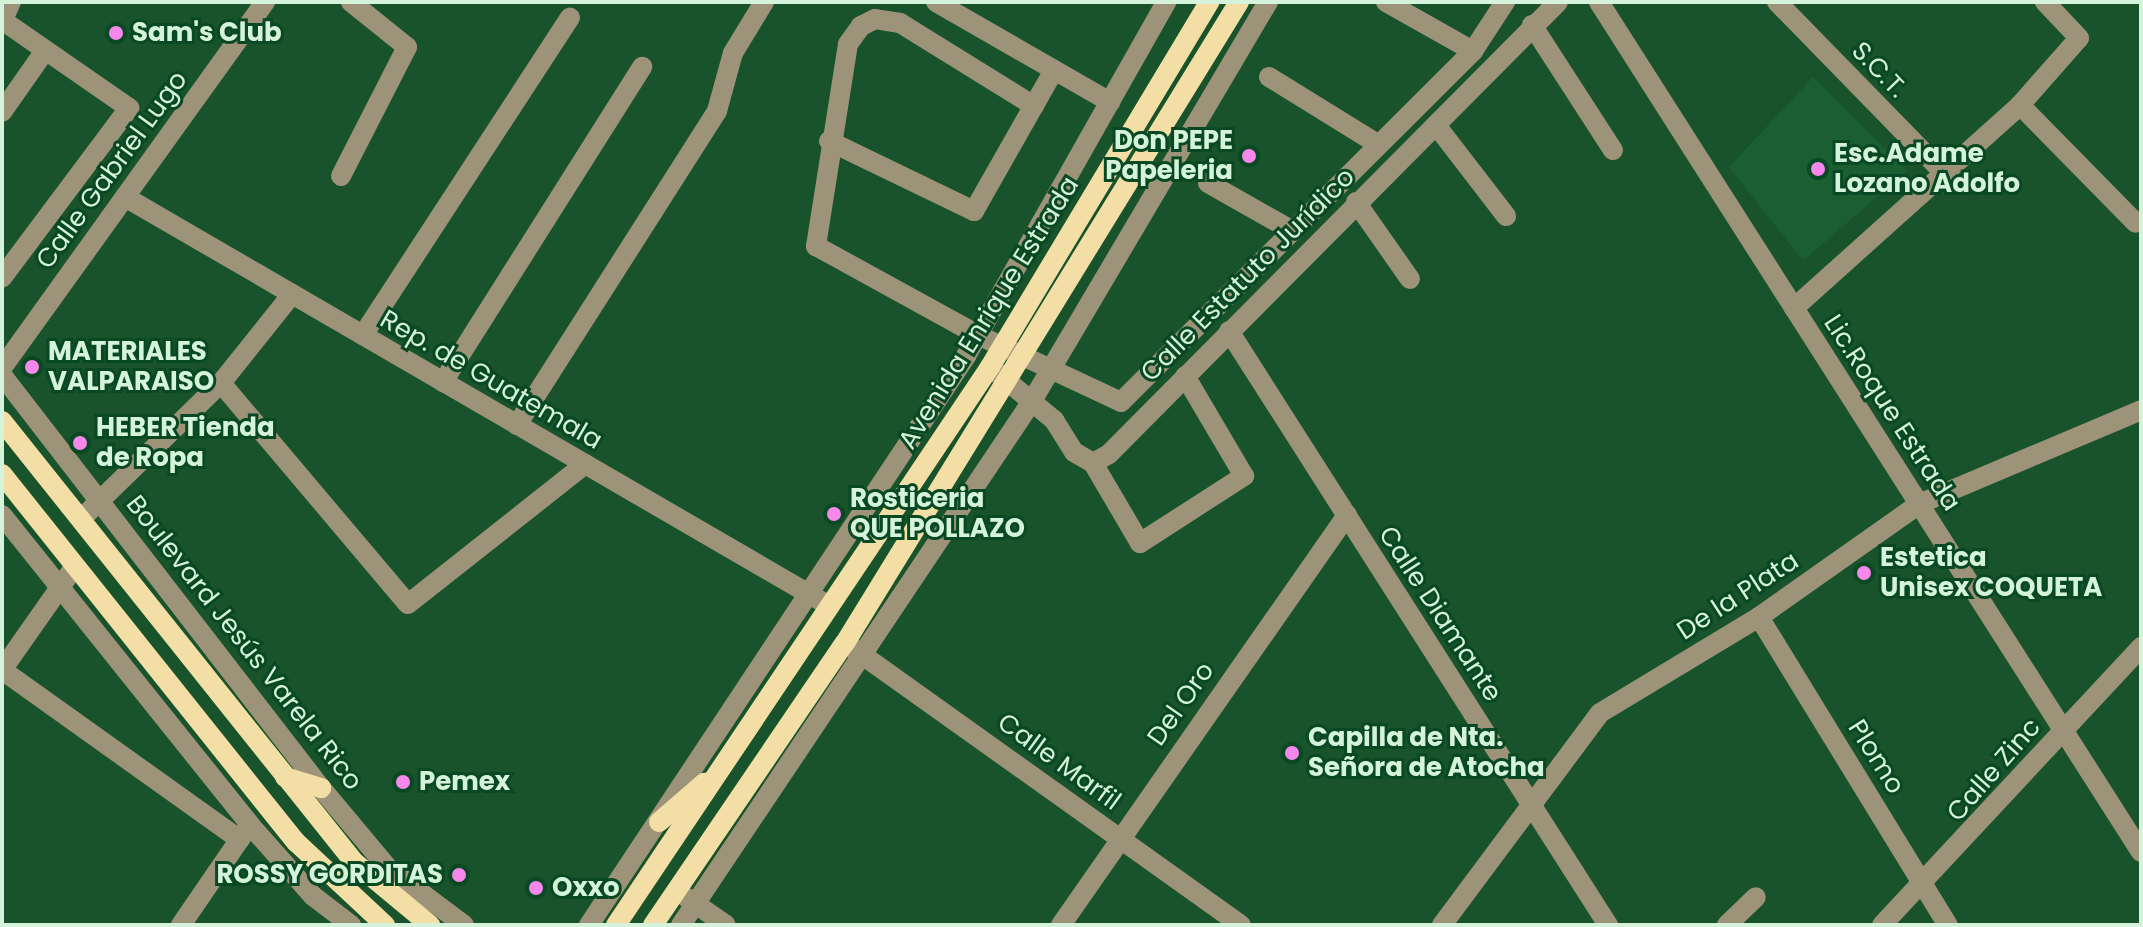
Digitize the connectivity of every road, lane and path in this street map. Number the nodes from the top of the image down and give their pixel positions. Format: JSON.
{"nodes":[{"id":1,"x":11,"y":2,"type":"edge"},
{"id":2,"x":265,"y":2,"type":"edge"},
{"id":3,"x":351,"y":2,"type":"edge"},
{"id":4,"x":764,"y":2,"type":"edge"},
{"id":5,"x":936,"y":2,"type":"edge"},
{"id":6,"x":1166,"y":2,"type":"edge"},
{"id":7,"x":1209,"y":2,"type":"edge"},
{"id":8,"x":1239,"y":2,"type":"edge"},
{"id":9,"x":1268,"y":2,"type":"edge"},
{"id":10,"x":1386,"y":2,"type":"edge"},
{"id":11,"x":1505,"y":2,"type":"edge"},
{"id":12,"x":1599,"y":2,"type":"edge"},
{"id":13,"x":1777,"y":2,"type":"edge"},
{"id":14,"x":2045,"y":2,"type":"edge"},
{"id":15,"x":1550,"y":5,"type":"edge"},
{"id":16,"x":570,"y":18,"type":"dead end"},
{"id":17,"x":2,"y":21,"type":"edge"},
{"id":18,"x":1532,"y":25,"type":"junction"},
{"id":19,"x":1473,"y":51,"type":"junction"},
{"id":20,"x":44,"y":52,"type":"junction"},
{"id":21,"x":642,"y":67,"type":"dead end"},
{"id":22,"x":1054,"y":70,"type":"junction"},
{"id":23,"x":1269,"y":77,"type":"dead end"},
{"id":24,"x":1110,"y":102,"type":"junction"},
{"id":25,"x":2020,"y":105,"type":"junction"},
{"id":26,"x":1034,"y":106,"type":"junction"},
{"id":27,"x":2,"y":112,"type":"edge"},
{"id":28,"x":1436,"y":125,"type":"junction"},
{"id":29,"x":829,"y":141,"type":"junction"},
{"id":30,"x":1379,"y":145,"type":"junction"},
{"id":31,"x":1613,"y":150,"type":"dead end"},
{"id":32,"x":1944,"y":173,"type":"junction"},
{"id":33,"x":341,"y":176,"type":"dead end"},
{"id":34,"x":1208,"y":183,"type":"dead end"},
{"id":35,"x":125,"y":197,"type":"junction"},
{"id":36,"x":1356,"y":202,"type":"junction"},
{"id":37,"x":1506,"y":216,"type":"dead end"},
{"id":38,"x":2136,"y":223,"type":"dead end"},
{"id":39,"x":1293,"y":231,"type":"junction"},
{"id":40,"x":2,"y":278,"type":"edge"},
{"id":41,"x":1410,"y":279,"type":"dead end"},
{"id":42,"x":292,"y":294,"type":"junction"},
{"id":43,"x":1794,"y":308,"type":"junction"},
{"id":44,"x":1229,"y":331,"type":"junction"},
{"id":45,"x":363,"y":335,"type":"junction"},
{"id":46,"x":978,"y":335,"type":"junction"},
{"id":47,"x":1002,"y":346,"type":"junction"},
{"id":48,"x":966,"y":356,"type":"junction"},
{"id":49,"x":1025,"y":357,"type":"junction"},
{"id":50,"x":990,"y":367,"type":"junction"},
{"id":51,"x":2,"y":368,"type":"edge"},
{"id":52,"x":1051,"y":369,"type":"junction"},
{"id":53,"x":2,"y":375,"type":"edge"},
{"id":54,"x":1185,"y":376,"type":"junction"},
{"id":55,"x":443,"y":382,"type":"junction"},
{"id":56,"x":1009,"y":382,"type":"junction"},
{"id":57,"x":221,"y":383,"type":"junction"},
{"id":58,"x":1032,"y":401,"type":"junction"},
{"id":59,"x":1121,"y":402,"type":"junction"},
{"id":60,"x":2141,"y":410,"type":"edge"},
{"id":61,"x":2,"y":421,"type":"edge"},
{"id":62,"x":1138,"y":423,"type":"junction"},
{"id":63,"x":517,"y":425,"type":"junction"},
{"id":64,"x":1093,"y":463,"type":"junction"},
{"id":65,"x":585,"y":464,"type":"junction"},
{"id":66,"x":2,"y":474,"type":"edge"},
{"id":67,"x":940,"y":492,"type":"junction"},
{"id":68,"x":99,"y":498,"type":"junction"},
{"id":69,"x":1919,"y":504,"type":"junction"},
{"id":70,"x":962,"y":507,"type":"junction"},
{"id":71,"x":2,"y":515,"type":"edge"},
{"id":72,"x":1347,"y":515,"type":"junction"},
{"id":73,"x":82,"y":518,"type":"junction"},
{"id":74,"x":75,"y":566,"type":"junction"},
{"id":75,"x":59,"y":589,"type":"junction"},
{"id":76,"x":812,"y":596,"type":"junction"},
{"id":77,"x":831,"y":607,"type":"junction"},
{"id":78,"x":1759,"y":617,"type":"junction"},
{"id":79,"x":845,"y":643,"type":"junction"},
{"id":80,"x":2141,"y":647,"type":"edge"},
{"id":81,"x":864,"y":656,"type":"junction"},
{"id":82,"x":2,"y":670,"type":"edge"},
{"id":83,"x":2063,"y":731,"type":"junction"},
{"id":84,"x":728,"y":761,"type":"junction"},
{"id":85,"x":285,"y":777,"type":"junction"},
{"id":86,"x":321,"y":788,"type":"junction"},
{"id":87,"x":265,"y":804,"type":"junction"},
{"id":88,"x":1531,"y":805,"type":"junction"},
{"id":89,"x":659,"y":822,"type":"junction"},
{"id":90,"x":245,"y":832,"type":"junction"},
{"id":91,"x":1119,"y":838,"type":"junction"},
{"id":92,"x":2141,"y":852,"type":"edge"},
{"id":93,"x":1924,"y":885,"type":"junction"},
{"id":94,"x":678,"y":891,"type":"junction"},
{"id":95,"x":1756,"y":897,"type":"dead end"},
{"id":96,"x":696,"y":904,"type":"junction"},
{"id":97,"x":181,"y":925,"type":"edge"},
{"id":98,"x":351,"y":925,"type":"edge"},
{"id":99,"x":385,"y":925,"type":"edge"},
{"id":100,"x":430,"y":925,"type":"edge"},
{"id":101,"x":464,"y":925,"type":"edge"},
{"id":102,"x":589,"y":925,"type":"edge"},
{"id":103,"x":616,"y":925,"type":"edge"},
{"id":104,"x":653,"y":925,"type":"edge"},
{"id":105,"x":681,"y":925,"type":"edge"},
{"id":106,"x":726,"y":925,"type":"edge"},
{"id":107,"x":1061,"y":925,"type":"edge"},
{"id":108,"x":1241,"y":925,"type":"edge"},
{"id":109,"x":1442,"y":925,"type":"edge"},
{"id":110,"x":1608,"y":925,"type":"edge"},
{"id":111,"x":1727,"y":925,"type":"edge"},
{"id":112,"x":1882,"y":925,"type":"edge"},
{"id":113,"x":1948,"y":925,"type":"edge"}],
"edges":[{"from":1,"to":17,"type":"street"},
{"from":2,"to":35,"type":"street","name":"Calle Gabriel Lugo"},
{"from":3,"to":33,"type":"street"},
{"from":4,"to":63,"type":"street"},
{"from":5,"to":22,"type":"street"},
{"from":6,"to":24,"type":"street"},
{"from":7,"to":47,"type":"main road","name":"Avenida Enrique Estrada"},
{"from":8,"to":49,"type":"main road","name":"Avenida Enrique Estrada"},
{"from":9,"to":52,"type":"street"},
{"from":10,"to":19,"type":"street"},
{"from":11,"to":19,"type":"street","name":"Calle Estatuto Jurídico"},
{"from":12,"to":43,"type":"street","name":"Lic.Roque Estrada"},
{"from":13,"to":32,"type":"street","name":"S.C.T."},
{"from":14,"to":25,"type":"street"},
{"from":15,"to":18,"type":"street","name":"Calle Estatuto Jurídico"},
{"from":16,"to":45,"type":"street"},
{"from":17,"to":20,"type":"street"},
{"from":18,"to":28,"type":"street","name":"Calle Estatuto Jurídico"},
{"from":18,"to":31,"type":"street"},
{"from":19,"to":30,"type":"street","name":"Calle Estatuto Jurídico"},
{"from":20,"to":27,"type":"street"},
{"from":20,"to":40,"type":"street"},
{"from":21,"to":55,"type":"street"},
{"from":22,"to":24,"type":"street"},
{"from":22,"to":26,"type":"street"},
{"from":23,"to":30,"type":"street"},
{"from":24,"to":46,"type":"street"},
{"from":25,"to":32,"type":"street"},
{"from":25,"to":38,"type":"street"},
{"from":26,"to":29,"type":"street"},
{"from":26,"to":29,"type":"street"},
{"from":28,"to":36,"type":"street","name":"Calle Estatuto Jurídico"},
{"from":28,"to":37,"type":"street"},
{"from":29,"to":46,"type":"street","name":"Calle Estatuto Jurídico"},
{"from":30,"to":39,"type":"street","name":"Calle Estatuto Jurídico"},
{"from":32,"to":43,"type":"street"},
{"from":34,"to":39,"type":"street"},
{"from":35,"to":42,"type":"street","name":"Rep. de Guatemala"},
{"from":35,"to":51,"type":"street","name":"Calle Gabriel Lugo"},
{"from":36,"to":41,"type":"street"},
{"from":36,"to":44,"type":"street","name":"Calle Estatuto Jurídico"},
{"from":39,"to":59,"type":"street","name":"Calle Estatuto Jurídico"},
{"from":42,"to":45,"type":"street","name":"Rep. de Guatemala"},
{"from":42,"to":57,"type":"street"},
{"from":43,"to":69,"type":"street","name":"Lic.Roque Estrada"},
{"from":44,"to":54,"type":"street","name":"Calle Estatuto Jurídico"},
{"from":44,"to":72,"type":"street","name":"Calle Diamante"},
{"from":45,"to":55,"type":"street","name":"Rep. de Guatemala"},
{"from":46,"to":47,"type":"street","name":"Calle Estatuto Jurídico"},
{"from":46,"to":48,"type":"street"},
{"from":47,"to":49,"type":"street","name":"Calle Estatuto Jurídico"},
{"from":47,"to":50,"type":"main road","name":"Avenida Enrique Estrada"},
{"from":48,"to":50,"type":"street"},
{"from":48,"to":76,"type":"street"},
{"from":49,"to":52,"type":"street","name":"Calle Estatuto Jurídico"},
{"from":49,"to":56,"type":"main road","name":"Avenida Enrique Estrada"},
{"from":50,"to":56,"type":"street"},
{"from":50,"to":77,"type":"main road","name":"Avenida Enrique Estrada"},
{"from":52,"to":58,"type":"street"},
{"from":52,"to":59,"type":"street","name":"Calle Estatuto Jurídico"},
{"from":53,"to":68,"type":"street","name":"Boulevard Jesús Varela Rico"},
{"from":54,"to":62,"type":"street","name":"Calle Estatuto Jurídico"},
{"from":54,"to":64,"type":"street"},
{"from":55,"to":63,"type":"street","name":"Rep. de Guatemala"},
{"from":56,"to":58,"type":"street"},
{"from":56,"to":67,"type":"main road","name":"Avenida Enrique Estrada"},
{"from":57,"to":65,"type":"street"},
{"from":57,"to":68,"type":"street"},
{"from":58,"to":64,"type":"street"},
{"from":58,"to":70,"type":"street"},
{"from":59,"to":62,"type":"street"},
{"from":60,"to":69,"type":"street","name":"De la Plata"},
{"from":61,"to":73,"type":"main road","name":"Boulevard Jesús Varela Rico"},
{"from":62,"to":64,"type":"street","name":"Calle Estatuto Jurídico"},
{"from":63,"to":65,"type":"street","name":"Rep. de Guatemala"},
{"from":65,"to":76,"type":"street","name":"Rep. de Guatemala"},
{"from":66,"to":74,"type":"main road"},
{"from":67,"to":70,"type":"street"},
{"from":67,"to":79,"type":"main road","name":"Avenida Enrique Estrada"},
{"from":68,"to":73,"type":"street"},
{"from":68,"to":86,"type":"street","name":"Boulevard Jesús Varela Rico"},
{"from":69,"to":78,"type":"street","name":"De la Plata"},
{"from":69,"to":83,"type":"street","name":"Lic.Roque Estrada"},
{"from":70,"to":81,"type":"street"},
{"from":71,"to":75,"type":"street"},
{"from":72,"to":88,"type":"street","name":"Calle Diamante"},
{"from":72,"to":91,"type":"street","name":"Del Oro"},
{"from":73,"to":85,"type":"main road","name":"Boulevard Jesús Varela Rico"},
{"from":74,"to":75,"type":"street"},
{"from":74,"to":87,"type":"main road"},
{"from":75,"to":82,"type":"street"},
{"from":75,"to":90,"type":"street"},
{"from":76,"to":77,"type":"street","name":"Rep. de Guatemala"},
{"from":76,"to":89,"type":"street"},
{"from":77,"to":84,"type":"main road","name":"Avenida Enrique Estrada"},
{"from":78,"to":88,"type":"street","name":"De la Plata"},
{"from":78,"to":93,"type":"street","name":"Plomo"},
{"from":79,"to":81,"type":"street","name":"Calle Marfil"},
{"from":79,"to":94,"type":"main road","name":"Avenida Enrique Estrada"},
{"from":80,"to":83,"type":"street","name":"Calle Zinc"},
{"from":81,"to":91,"type":"street","name":"Calle Marfil"},
{"from":81,"to":96,"type":"street"},
{"from":82,"to":90,"type":"street"},
{"from":83,"to":92,"type":"street","name":"Lic.Roque Estrada"},
{"from":83,"to":93,"type":"street","name":"Calle Zinc"},
{"from":84,"to":89,"type":"main road"},
{"from":84,"to":103,"type":"main road","name":"Avenida Enrique Estrada"},
{"from":85,"to":86,"type":"main road"},
{"from":85,"to":100,"type":"main road","name":"Boulevard Jesús Varela Rico"},
{"from":86,"to":101,"type":"street","name":"Boulevard Jesús Varela Rico"},
{"from":87,"to":90,"type":"street"},
{"from":87,"to":99,"type":"main road"},
{"from":88,"to":109,"type":"street","name":"De la Plata"},
{"from":88,"to":110,"type":"street","name":"Calle Diamante"},
{"from":89,"to":102,"type":"street"},
{"from":90,"to":97,"type":"street"},
{"from":90,"to":98,"type":"street"},
{"from":91,"to":107,"type":"street","name":"Del Oro"},
{"from":91,"to":108,"type":"street","name":"Calle Marfil"},
{"from":93,"to":112,"type":"street","name":"Calle Zinc"},
{"from":93,"to":113,"type":"street","name":"Plomo"},
{"from":94,"to":96,"type":"street"},
{"from":94,"to":104,"type":"main road","name":"Avenida Enrique Estrada"},
{"from":95,"to":111,"type":"street"},
{"from":96,"to":105,"type":"street"},
{"from":96,"to":106,"type":"street"}]}
